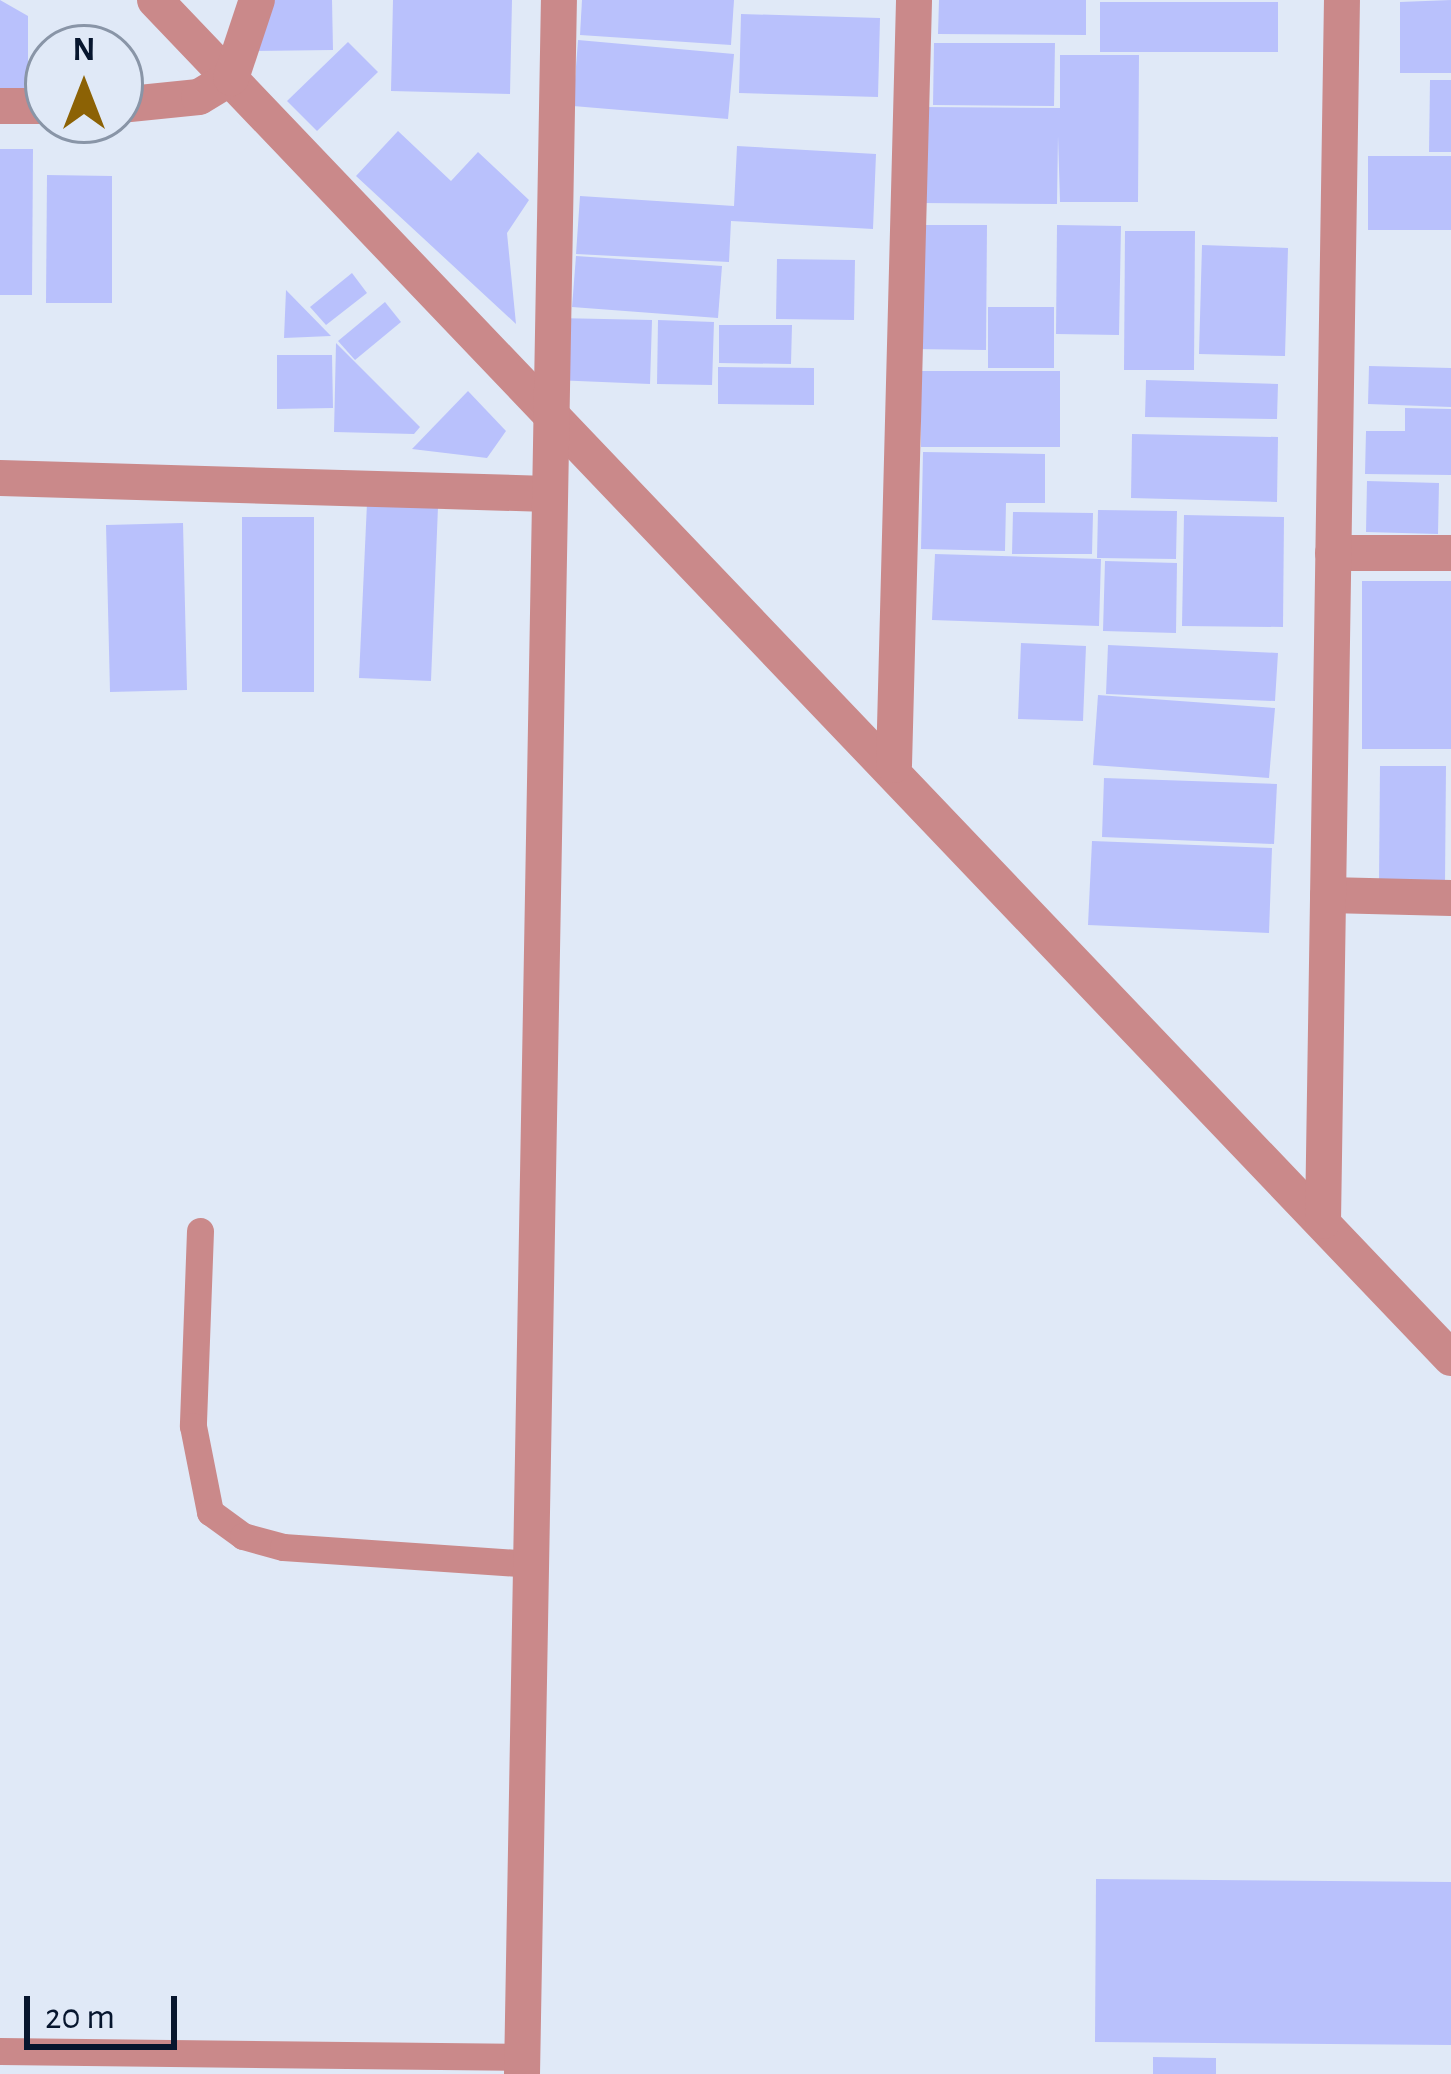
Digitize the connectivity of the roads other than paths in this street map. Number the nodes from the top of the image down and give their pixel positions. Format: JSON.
{"nodes":[{"id":1,"x":154,"y":0,"type":"edge"},
{"id":2,"x":257,"y":0,"type":"edge"},
{"id":3,"x":559,"y":0,"type":"edge"},
{"id":4,"x":914,"y":0,"type":"edge"},
{"id":5,"x":1342,"y":0,"type":"edge"},
{"id":6,"x":231,"y":79,"type":"junction"},
{"id":7,"x":144,"y":103,"type":"edge"},
{"id":8,"x":549,"y":411,"type":"junction"},
{"id":9,"x":0,"y":478,"type":"edge"},
{"id":10,"x":548,"y":494,"type":"junction"},
{"id":11,"x":1334,"y":553,"type":"junction"},
{"id":12,"x":1451,"y":553,"type":"edge"},
{"id":13,"x":894,"y":765,"type":"junction"},
{"id":14,"x":1328,"y":896,"type":"junction"},
{"id":15,"x":1451,"y":898,"type":"edge"},
{"id":16,"x":1323,"y":1221,"type":"junction"},
{"id":17,"x":200,"y":1231,"type":"dead end"},
{"id":18,"x":1451,"y":1358,"type":"edge"},
{"id":19,"x":532,"y":1564,"type":"junction"},
{"id":20,"x":0,"y":2051,"type":"edge"},
{"id":21,"x":452,"y":2065,"type":"edge"},
{"id":22,"x":522,"y":2065,"type":"edge"}],
"edges":[{"from":1,"to":6,"type":"street"},
{"from":2,"to":6,"type":"street"},
{"from":3,"to":8,"type":"street"},
{"from":4,"to":13,"type":"street"},
{"from":5,"to":11,"type":"street"},
{"from":6,"to":7,"type":"street"},
{"from":6,"to":8,"type":"street"},
{"from":8,"to":10,"type":"street"},
{"from":8,"to":13,"type":"street"},
{"from":9,"to":10,"type":"street"},
{"from":10,"to":19,"type":"street"},
{"from":11,"to":12,"type":"street"},
{"from":11,"to":14,"type":"street"},
{"from":13,"to":16,"type":"street"},
{"from":14,"to":15,"type":"street"},
{"from":14,"to":16,"type":"street"},
{"from":16,"to":18,"type":"street"},
{"from":17,"to":19,"type":"lane"},
{"from":19,"to":22,"type":"street"},
{"from":20,"to":21,"type":"lane"},
{"from":21,"to":22,"type":"lane"}]}
